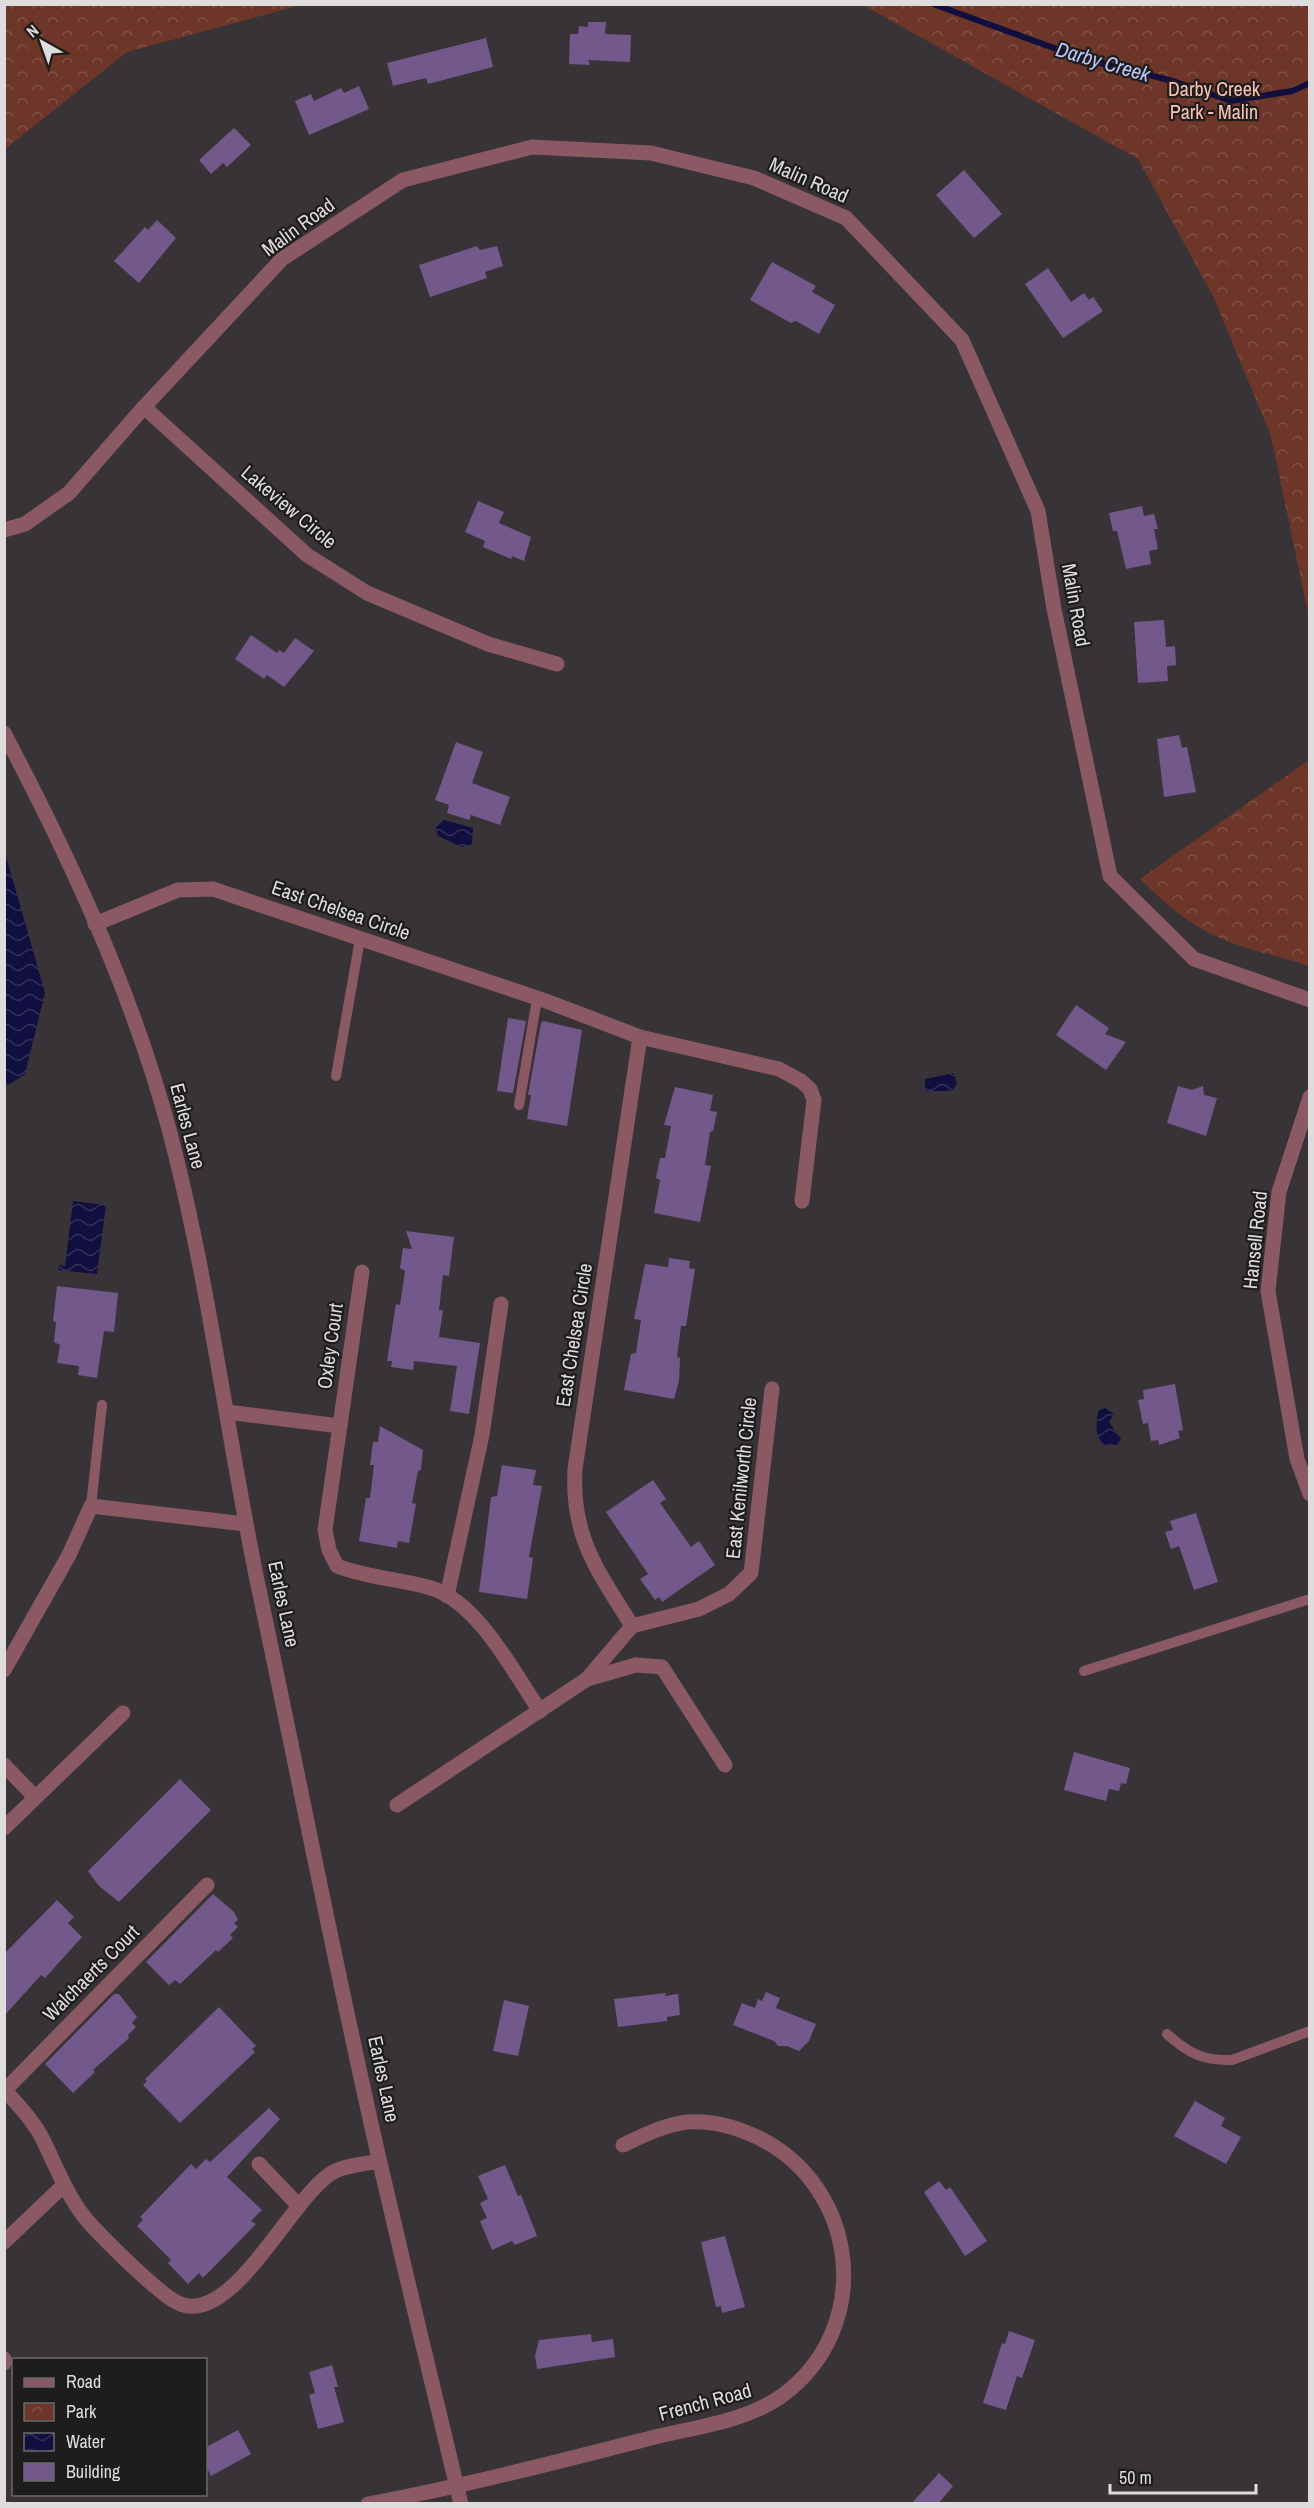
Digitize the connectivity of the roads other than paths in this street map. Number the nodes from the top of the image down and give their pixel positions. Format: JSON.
{"nodes":[{"id":1,"x":144,"y":407,"type":"junction"},
{"id":2,"x":4,"y":530,"type":"edge"},
{"id":3,"x":557,"y":664,"type":"dead end"},
{"id":4,"x":4,"y":733,"type":"edge"},
{"id":5,"x":95,"y":924,"type":"junction"},
{"id":6,"x":360,"y":939,"type":"junction"},
{"id":7,"x":537,"y":999,"type":"junction"},
{"id":8,"x":1310,"y":1000,"type":"edge"},
{"id":9,"x":640,"y":1037,"type":"junction"},
{"id":10,"x":336,"y":1076,"type":"dead end"},
{"id":11,"x":1310,"y":1097,"type":"edge"},
{"id":12,"x":519,"y":1105,"type":"dead end"},
{"id":13,"x":802,"y":1201,"type":"dead end"},
{"id":14,"x":362,"y":1272,"type":"dead end"},
{"id":15,"x":501,"y":1304,"type":"dead end"},
{"id":16,"x":772,"y":1389,"type":"dead end"},
{"id":17,"x":102,"y":1405,"type":"dead end"},
{"id":18,"x":227,"y":1412,"type":"junction"},
{"id":19,"x":340,"y":1426,"type":"junction"},
{"id":20,"x":1310,"y":1494,"type":"edge"},
{"id":21,"x":91,"y":1506,"type":"junction"},
{"id":22,"x":245,"y":1524,"type":"junction"},
{"id":23,"x":447,"y":1596,"type":"junction"},
{"id":24,"x":1310,"y":1599,"type":"edge"},
{"id":25,"x":632,"y":1626,"type":"junction"},
{"id":26,"x":4,"y":1670,"type":"edge"},
{"id":27,"x":1084,"y":1671,"type":"dead end"},
{"id":28,"x":587,"y":1679,"type":"junction"},
{"id":29,"x":540,"y":1711,"type":"junction"},
{"id":30,"x":123,"y":1713,"type":"dead end"},
{"id":31,"x":4,"y":1765,"type":"edge"},
{"id":32,"x":725,"y":1765,"type":"dead end"},
{"id":33,"x":35,"y":1797,"type":"junction"},
{"id":34,"x":397,"y":1805,"type":"dead end"},
{"id":35,"x":4,"y":1828,"type":"edge"},
{"id":36,"x":207,"y":1885,"type":"dead end"},
{"id":37,"x":1310,"y":2031,"type":"edge"},
{"id":38,"x":1167,"y":2034,"type":"dead end"},
{"id":39,"x":5,"y":2090,"type":"edge"},
{"id":40,"x":623,"y":2145,"type":"dead end"},
{"id":41,"x":379,"y":2161,"type":"junction"},
{"id":42,"x":259,"y":2164,"type":"dead end"},
{"id":43,"x":64,"y":2185,"type":"junction"},
{"id":44,"x":299,"y":2206,"type":"junction"},
{"id":45,"x":4,"y":2242,"type":"edge"},
{"id":46,"x":458,"y":2487,"type":"junction"},
{"id":47,"x":368,"y":2504,"type":"edge"},
{"id":48,"x":461,"y":2504,"type":"edge"}],
"edges":[{"from":1,"to":2,"type":"street","name":"Malin Road"},
{"from":1,"to":3,"type":"street","name":"Lakeview Circle"},
{"from":1,"to":8,"type":"street","name":"Malin Road"},
{"from":4,"to":5,"type":"street","name":"Earles Lane"},
{"from":5,"to":6,"type":"street","name":"East Chelsea Circle"},
{"from":5,"to":18,"type":"street","name":"Earles Lane"},
{"from":6,"to":7,"type":"street","name":"East Chelsea Circle"},
{"from":6,"to":10,"type":"lane"},
{"from":7,"to":9,"type":"street","name":"East Chelsea Circle"},
{"from":7,"to":12,"type":"lane"},
{"from":9,"to":13,"type":"street","name":"East Chelsea Circle"},
{"from":9,"to":25,"type":"street","name":"East Chelsea Circle"},
{"from":11,"to":20,"type":"street","name":"Hansell Road"},
{"from":14,"to":19,"type":"street","name":"Oxley Court"},
{"from":15,"to":23,"type":"street"},
{"from":16,"to":25,"type":"street","name":"East Kenilworth Circle"},
{"from":17,"to":21,"type":"lane"},
{"from":18,"to":19,"type":"street"},
{"from":18,"to":22,"type":"street","name":"Earles Lane"},
{"from":19,"to":23,"type":"street"},
{"from":21,"to":22,"type":"street"},
{"from":21,"to":26,"type":"street"},
{"from":22,"to":41,"type":"street","name":"Earles Lane"},
{"from":23,"to":29,"type":"street"},
{"from":24,"to":27,"type":"lane"},
{"from":25,"to":28,"type":"street"},
{"from":28,"to":29,"type":"street"},
{"from":28,"to":32,"type":"street"},
{"from":29,"to":34,"type":"street"},
{"from":30,"to":33,"type":"street"},
{"from":31,"to":33,"type":"street"},
{"from":33,"to":35,"type":"street"},
{"from":36,"to":39,"type":"street","name":"Walchaerts Court"},
{"from":37,"to":38,"type":"lane"},
{"from":39,"to":43,"type":"street"},
{"from":40,"to":46,"type":"street","name":"French Road"},
{"from":41,"to":44,"type":"street"},
{"from":41,"to":46,"type":"street","name":"Earles Lane"},
{"from":42,"to":44,"type":"street"},
{"from":43,"to":44,"type":"street"},
{"from":43,"to":45,"type":"street"},
{"from":46,"to":47,"type":"street","name":"French Road"},
{"from":46,"to":48,"type":"street","name":"Earles Lane"}]}
